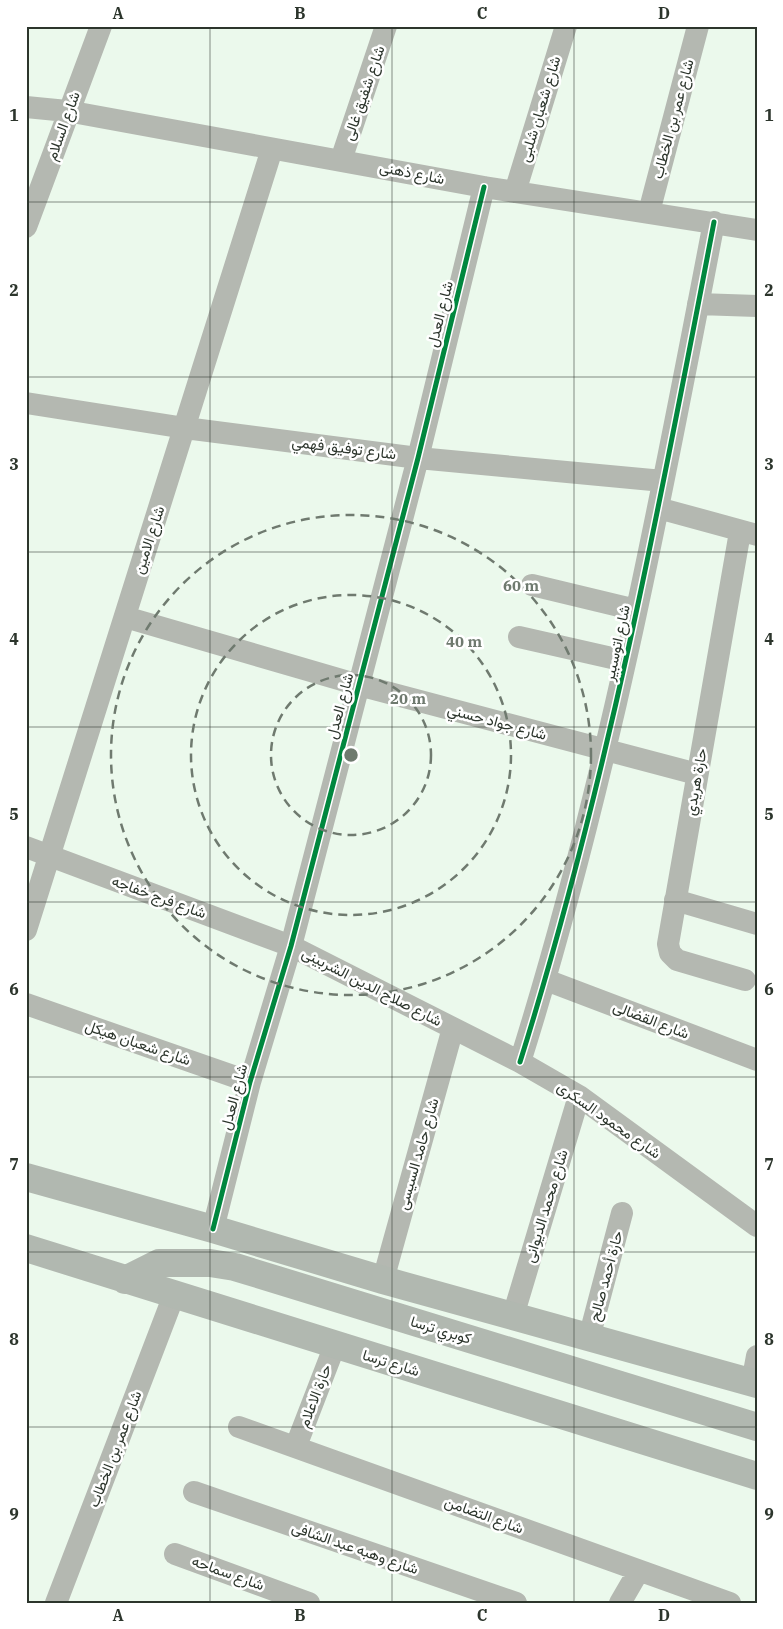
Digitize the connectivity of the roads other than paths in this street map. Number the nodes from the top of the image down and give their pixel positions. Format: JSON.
{"nodes":[{"id":1,"x":101,"y":26,"type":"edge"},
{"id":2,"x":386,"y":26,"type":"edge"},
{"id":3,"x":566,"y":26,"type":"edge"},
{"id":4,"x":698,"y":26,"type":"edge"},
{"id":5,"x":26,"y":106,"type":"edge"},
{"id":6,"x":67,"y":111,"type":"junction"},
{"id":7,"x":272,"y":149,"type":"junction"},
{"id":8,"x":341,"y":160,"type":"junction"},
{"id":9,"x":484,"y":187,"type":"junction"},
{"id":10,"x":515,"y":192,"type":"junction"},
{"id":11,"x":648,"y":212,"type":"junction"},
{"id":12,"x":714,"y":222,"type":"junction"},
{"id":13,"x":26,"y":226,"type":"edge"},
{"id":14,"x":757,"y":230,"type":"edge"},
{"id":15,"x":698,"y":304,"type":"junction"},
{"id":16,"x":757,"y":306,"type":"edge"},
{"id":17,"x":26,"y":403,"type":"edge"},
{"id":18,"x":185,"y":428,"type":"junction"},
{"id":19,"x":418,"y":458,"type":"junction"},
{"id":20,"x":663,"y":481,"type":"junction"},
{"id":21,"x":658,"y":508,"type":"junction"},
{"id":22,"x":748,"y":533,"type":"edge"},
{"id":23,"x":532,"y":585,"type":"dead end"},
{"id":24,"x":636,"y":610,"type":"junction"},
{"id":25,"x":125,"y":617,"type":"junction"},
{"id":26,"x":519,"y":637,"type":"dead end"},
{"id":27,"x":626,"y":661,"type":"junction"},
{"id":28,"x":359,"y":685,"type":"junction"},
{"id":29,"x":606,"y":752,"type":"junction"},
{"id":30,"x":697,"y":774,"type":"junction"},
{"id":31,"x":26,"y":847,"type":"edge"},
{"id":32,"x":49,"y":856,"type":"junction"},
{"id":33,"x":676,"y":900,"type":"junction"},
{"id":34,"x":757,"y":924,"type":"edge"},
{"id":35,"x":26,"y":930,"type":"edge"},
{"id":36,"x":291,"y":946,"type":"junction"},
{"id":37,"x":546,"y":980,"type":"junction"},
{"id":38,"x":745,"y":980,"type":"dead end"},
{"id":39,"x":26,"y":1004,"type":"edge"},
{"id":40,"x":453,"y":1028,"type":"junction"},
{"id":41,"x":757,"y":1060,"type":"edge"},
{"id":42,"x":520,"y":1062,"type":"junction"},
{"id":43,"x":250,"y":1082,"type":"junction"},
{"id":44,"x":579,"y":1096,"type":"junction"},
{"id":45,"x":26,"y":1177,"type":"edge"},
{"id":46,"x":622,"y":1213,"type":"dead end"},
{"id":47,"x":757,"y":1226,"type":"edge"},
{"id":48,"x":213,"y":1229,"type":"junction"},
{"id":49,"x":26,"y":1248,"type":"edge"},
{"id":50,"x":125,"y":1280,"type":"junction"},
{"id":51,"x":382,"y":1280,"type":"junction"},
{"id":52,"x":174,"y":1295,"type":"junction"},
{"id":53,"x":513,"y":1316,"type":"junction"},
{"id":54,"x":589,"y":1338,"type":"junction"},
{"id":55,"x":335,"y":1345,"type":"junction"},
{"id":56,"x":757,"y":1356,"type":"edge"},
{"id":57,"x":754,"y":1384,"type":"edge"},
{"id":58,"x":239,"y":1427,"type":"dead end"},
{"id":59,"x":757,"y":1427,"type":"edge"},
{"id":60,"x":296,"y":1446,"type":"junction"},
{"id":61,"x":757,"y":1476,"type":"edge"},
{"id":62,"x":194,"y":1492,"type":"dead end"},
{"id":63,"x":175,"y":1554,"type":"dead end"},
{"id":64,"x":638,"y":1572,"type":"junction"},
{"id":65,"x":56,"y":1603,"type":"edge"},
{"id":66,"x":308,"y":1603,"type":"edge"},
{"id":67,"x":516,"y":1603,"type":"edge"},
{"id":68,"x":620,"y":1603,"type":"edge"},
{"id":69,"x":730,"y":1603,"type":"edge"}],
"edges":[{"from":1,"to":6,"type":"street","name":"شارع السلام"},
{"from":2,"to":8,"type":"street","name":"شارع شفيق غالى"},
{"from":3,"to":10,"type":"street","name":"شارع شعبان شلبى"},
{"from":4,"to":11,"type":"street","name":"شارع عمر بن الخطاب"},
{"from":5,"to":6,"type":"street","name":"شارع ذهنى"},
{"from":6,"to":7,"type":"street","name":"شارع ذهنى"},
{"from":6,"to":13,"type":"street","name":"شارع السلام"},
{"from":7,"to":8,"type":"street","name":"شارع ذهنى"},
{"from":7,"to":18,"type":"street","name":"شارع الامين"},
{"from":8,"to":9,"type":"street","name":"شارع ذهنى"},
{"from":9,"to":10,"type":"street","name":"شارع ذهنى"},
{"from":9,"to":19,"type":"street","name":"شارع العدل"},
{"from":10,"to":11,"type":"street","name":"شارع ذهنى"},
{"from":11,"to":12,"type":"street","name":"شارع ذهنى"},
{"from":12,"to":14,"type":"street","name":"شارع ذهنى"},
{"from":12,"to":15,"type":"street","name":"شارع اتوسبير"},
{"from":15,"to":16,"type":"street"},
{"from":15,"to":20,"type":"street","name":"شارع اتوسبير"},
{"from":17,"to":18,"type":"street","name":"شارع توفيق فهمي"},
{"from":18,"to":19,"type":"street","name":"شارع توفيق فهمي"},
{"from":18,"to":25,"type":"street","name":"شارع الامين"},
{"from":19,"to":20,"type":"street","name":"شارع توفيق فهمي"},
{"from":19,"to":28,"type":"street","name":"شارع العدل"},
{"from":20,"to":21,"type":"street","name":"شارع اتوسبير"},
{"from":21,"to":22,"type":"street"},
{"from":21,"to":24,"type":"street","name":"شارع اتوسبير"},
{"from":22,"to":30,"type":"street","name":"حارة هريدي"},
{"from":23,"to":24,"type":"street"},
{"from":24,"to":27,"type":"street","name":"شارع اتوسبير"},
{"from":25,"to":28,"type":"street","name":"شارع جواد حسني"},
{"from":25,"to":32,"type":"street","name":"شارع الامين"},
{"from":26,"to":27,"type":"street"},
{"from":27,"to":29,"type":"street","name":"شارع اتوسبير"},
{"from":28,"to":29,"type":"street","name":"شارع جواد حسني"},
{"from":28,"to":36,"type":"street","name":"شارع العدل"},
{"from":29,"to":30,"type":"street","name":"شارع جواد حسني"},
{"from":29,"to":37,"type":"street","name":"شارع اتوسبير"},
{"from":30,"to":33,"type":"street","name":"حارة هريدي"},
{"from":31,"to":32,"type":"street","name":"شارع فرج خفاجه"},
{"from":32,"to":35,"type":"street","name":"شارع الامين"},
{"from":32,"to":36,"type":"street","name":"شارع فرج خفاجه"},
{"from":33,"to":34,"type":"street"},
{"from":33,"to":38,"type":"street","name":"حارة هريدي"},
{"from":36,"to":40,"type":"street","name":"شارع صلاح الدين الشربينى"},
{"from":36,"to":43,"type":"street","name":"شارع العدل"},
{"from":37,"to":41,"type":"street","name":"شارع القضالى"},
{"from":37,"to":42,"type":"street","name":"شارع اتوسبير"},
{"from":39,"to":43,"type":"street","name":"شارع شعبان هيكل"},
{"from":40,"to":42,"type":"street","name":"شارع محمود السكرى"},
{"from":40,"to":51,"type":"street","name":"شارع حامد السيسى"},
{"from":42,"to":44,"type":"street","name":"شارع محمود السكرى"},
{"from":43,"to":48,"type":"street","name":"شارع العدل"},
{"from":44,"to":47,"type":"street","name":"شارع محمود السكرى"},
{"from":44,"to":53,"type":"street","name":"شارع محمد الديوانى"},
{"from":45,"to":48,"type":"main road"},
{"from":46,"to":54,"type":"street","name":"حارة أحمد صالح"},
{"from":48,"to":51,"type":"main road"},
{"from":49,"to":50,"type":"main road","name":"شارع ترسا"},
{"from":50,"to":52,"type":"main road","name":"شارع ترسا"},
{"from":50,"to":59,"type":"main road","name":"كوبري ترسا"},
{"from":51,"to":53,"type":"main road"},
{"from":52,"to":55,"type":"main road","name":"شارع ترسا"},
{"from":52,"to":65,"type":"street","name":"شارع عمر بن الخطاب"},
{"from":53,"to":54,"type":"main road"},
{"from":54,"to":57,"type":"main road"},
{"from":55,"to":60,"type":"street","name":"حارة الاعلام"},
{"from":55,"to":61,"type":"main road","name":"شارع ترسا"},
{"from":56,"to":57,"type":"street"},
{"from":58,"to":60,"type":"street","name":"شارع التضامن"},
{"from":60,"to":64,"type":"street","name":"شارع التضامن"},
{"from":62,"to":67,"type":"street","name":"شارع وهبه عبد الشافى"},
{"from":63,"to":66,"type":"street","name":"شارع سماحه"},
{"from":64,"to":68,"type":"street"},
{"from":64,"to":69,"type":"street","name":"شارع التضامن"}]}
